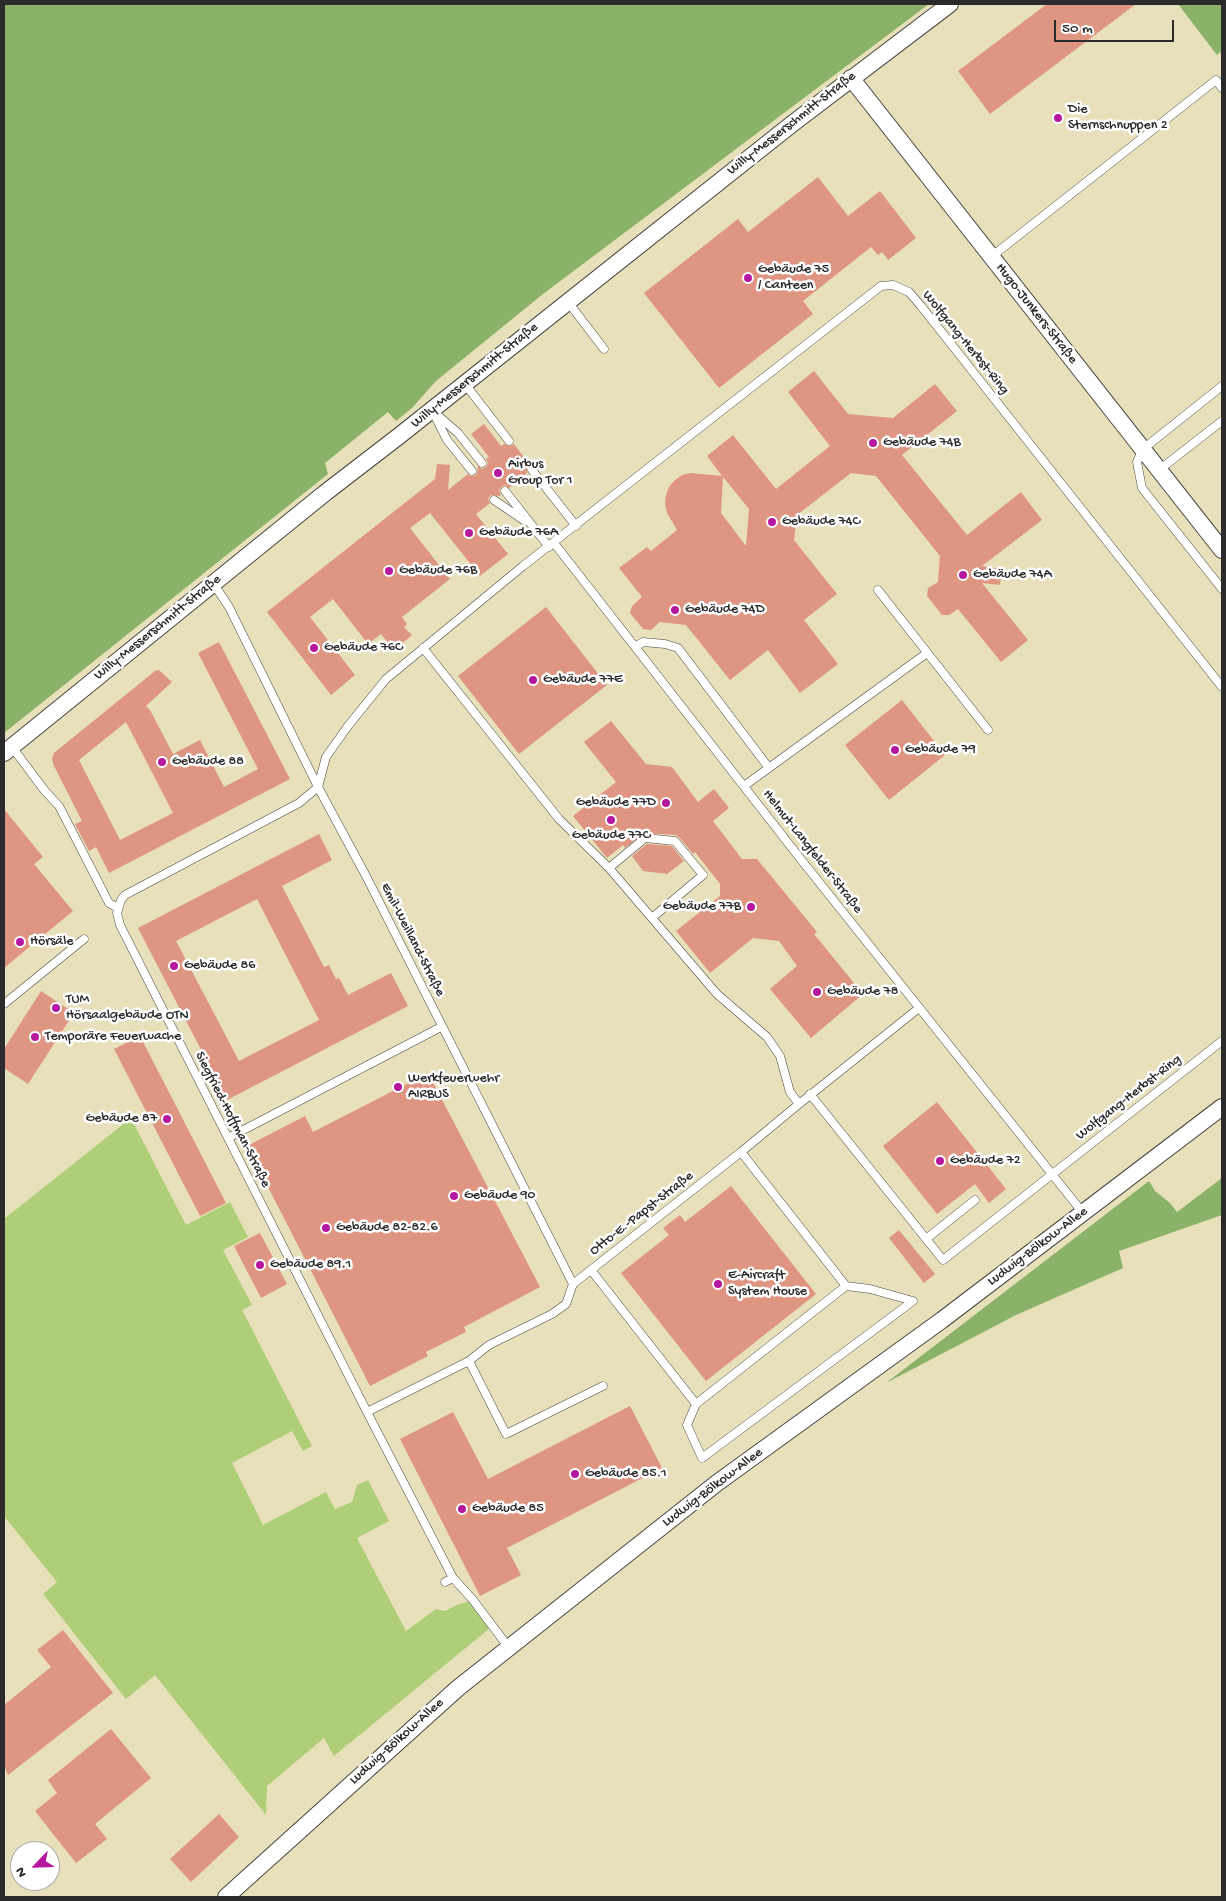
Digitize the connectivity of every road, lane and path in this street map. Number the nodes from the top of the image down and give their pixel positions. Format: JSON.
{"nodes":[{"id":1,"x":950,"y":4,"type":"edge"},
{"id":2,"x":851,"y":78,"type":"junction"},
{"id":3,"x":1222,"y":88,"type":"edge"},
{"id":4,"x":991,"y":257,"type":"junction"},
{"id":5,"x":568,"y":302,"type":"junction"},
{"id":6,"x":604,"y":349,"type":"dead end"},
{"id":7,"x":465,"y":384,"type":"junction"},
{"id":8,"x":1222,"y":386,"type":"edge"},
{"id":9,"x":432,"y":410,"type":"junction"},
{"id":10,"x":1222,"y":421,"type":"edge"},
{"id":11,"x":509,"y":441,"type":"dead end"},
{"id":12,"x":1143,"y":449,"type":"junction"},
{"id":13,"x":482,"y":462,"type":"dead end"},
{"id":14,"x":532,"y":470,"type":"dead end"},
{"id":15,"x":1159,"y":470,"type":"junction"},
{"id":16,"x":472,"y":471,"type":"dead end"},
{"id":17,"x":505,"y":491,"type":"dead end"},
{"id":18,"x":494,"y":500,"type":"dead end"},
{"id":19,"x":532,"y":526,"type":"junction"},
{"id":20,"x":576,"y":526,"type":"junction"},
{"id":21,"x":551,"y":545,"type":"junction"},
{"id":22,"x":1222,"y":550,"type":"edge"},
{"id":23,"x":213,"y":583,"type":"junction"},
{"id":24,"x":1222,"y":589,"type":"edge"},
{"id":25,"x":878,"y":590,"type":"dead end"},
{"id":26,"x":636,"y":647,"type":"junction"},
{"id":27,"x":423,"y":648,"type":"junction"},
{"id":28,"x":928,"y":652,"type":"junction"},
{"id":29,"x":1222,"y":687,"type":"edge"},
{"id":30,"x":988,"y":730,"type":"dead end"},
{"id":31,"x":8,"y":750,"type":"edge"},
{"id":32,"x":769,"y":768,"type":"junction"},
{"id":33,"x":744,"y":786,"type":"junction"},
{"id":34,"x":318,"y":787,"type":"junction"},
{"id":35,"x":609,"y":868,"type":"junction"},
{"id":36,"x":118,"y":908,"type":"junction"},
{"id":37,"x":653,"y":917,"type":"junction"},
{"id":38,"x":84,"y":939,"type":"dead end"},
{"id":39,"x":4,"y":1004,"type":"edge"},
{"id":40,"x":919,"y":1008,"type":"junction"},
{"id":41,"x":442,"y":1028,"type":"junction"},
{"id":42,"x":1222,"y":1041,"type":"edge"},
{"id":43,"x":810,"y":1094,"type":"junction"},
{"id":44,"x":799,"y":1104,"type":"junction"},
{"id":45,"x":1222,"y":1106,"type":"edge"},
{"id":46,"x":228,"y":1138,"type":"junction"},
{"id":47,"x":741,"y":1152,"type":"junction"},
{"id":48,"x":1052,"y":1174,"type":"junction"},
{"id":49,"x":975,"y":1200,"type":"dead end"},
{"id":50,"x":1083,"y":1213,"type":"junction"},
{"id":51,"x":926,"y":1239,"type":"junction"},
{"id":52,"x":591,"y":1270,"type":"junction"},
{"id":53,"x":573,"y":1284,"type":"junction"},
{"id":54,"x":846,"y":1286,"type":"junction"},
{"id":55,"x":469,"y":1361,"type":"junction"},
{"id":56,"x":603,"y":1386,"type":"dead end"},
{"id":57,"x":696,"y":1404,"type":"junction"},
{"id":58,"x":367,"y":1412,"type":"junction"},
{"id":59,"x":453,"y":1578,"type":"junction"},
{"id":60,"x":445,"y":1582,"type":"dead end"},
{"id":61,"x":509,"y":1648,"type":"junction"},
{"id":62,"x":226,"y":1897,"type":"edge"}],
"edges":[{"from":1,"to":2,"type":"street","name":"Willy-Messerschmitt-Straße"},
{"from":2,"to":4,"type":"street","name":"Hugo-Junkers-Straße"},
{"from":2,"to":5,"type":"street","name":"Willy-Messerschmitt-Straße"},
{"from":3,"to":4,"type":"lane"},
{"from":4,"to":12,"type":"street","name":"Hugo-Junkers-Straße"},
{"from":5,"to":6,"type":"lane"},
{"from":5,"to":7,"type":"street","name":"Willy-Messerschmitt-Straße"},
{"from":7,"to":9,"type":"street","name":"Willy-Messerschmitt-Straße"},
{"from":7,"to":11,"type":"lane"},
{"from":8,"to":12,"type":"lane"},
{"from":9,"to":13,"type":"lane"},
{"from":9,"to":16,"type":"lane"},
{"from":9,"to":23,"type":"street","name":"Willy-Messerschmitt-Straße"},
{"from":10,"to":15,"type":"lane"},
{"from":12,"to":15,"type":"street","name":"Hugo-Junkers-Straße"},
{"from":12,"to":24,"type":"lane"},
{"from":14,"to":20,"type":"lane"},
{"from":15,"to":22,"type":"street","name":"Hugo-Junkers-Straße"},
{"from":17,"to":19,"type":"lane","name":"Helmut-Langfelder-Straße"},
{"from":18,"to":19,"type":"lane"},
{"from":19,"to":21,"type":"lane","name":"Helmut-Langfelder-Straße"},
{"from":20,"to":21,"type":"lane","name":"Wolfgang-Herbst-Ring"},
{"from":20,"to":29,"type":"lane","name":"Wolfgang-Herbst-Ring"},
{"from":21,"to":26,"type":"lane","name":"Helmut-Langfelder-Straße"},
{"from":21,"to":27,"type":"lane","name":"Wolfgang-Herbst-Ring"},
{"from":23,"to":31,"type":"street","name":"Willy-Messerschmitt-Straße"},
{"from":23,"to":34,"type":"lane","name":"Emil-Weilland-Straße"},
{"from":25,"to":28,"type":"lane"},
{"from":26,"to":32,"type":"lane"},
{"from":26,"to":33,"type":"lane","name":"Helmut-Langfelder-Straße"},
{"from":27,"to":34,"type":"lane","name":"Wolfgang-Herbst-Ring"},
{"from":27,"to":35,"type":"lane"},
{"from":28,"to":30,"type":"lane"},
{"from":28,"to":32,"type":"lane"},
{"from":31,"to":36,"type":"lane","name":"Siegfried-Hoffman-Straße"},
{"from":32,"to":33,"type":"lane"},
{"from":33,"to":40,"type":"lane","name":"Helmut-Langfelder-Straße"},
{"from":34,"to":36,"type":"lane"},
{"from":34,"to":41,"type":"lane","name":"Emil-Weilland-Straße"},
{"from":35,"to":37,"type":"lane"},
{"from":35,"to":37,"type":"lane"},
{"from":36,"to":46,"type":"lane","name":"Siegfried-Hoffman-Straße"},
{"from":37,"to":44,"type":"lane"},
{"from":38,"to":39,"type":"lane"},
{"from":40,"to":43,"type":"lane","name":"Otto-E.-Papst-Straße"},
{"from":40,"to":48,"type":"lane","name":"Helmut-Langfelder-Straße"},
{"from":41,"to":46,"type":"lane"},
{"from":41,"to":53,"type":"lane","name":"Emil-Weilland-Straße"},
{"from":42,"to":48,"type":"lane","name":"Wolfgang-Herbst-Ring"},
{"from":43,"to":44,"type":"lane","name":"Otto-E.-Papst-Straße"},
{"from":43,"to":51,"type":"lane"},
{"from":44,"to":47,"type":"lane","name":"Otto-E.-Papst-Straße"},
{"from":45,"to":50,"type":"street","name":"Ludwig-Bölkow-Allee"},
{"from":46,"to":58,"type":"lane","name":"Siegfried-Hoffman-Straße"},
{"from":47,"to":52,"type":"lane","name":"Otto-E.-Papst-Straße"},
{"from":47,"to":54,"type":"lane"},
{"from":48,"to":50,"type":"lane","name":"Helmut-Langfelder-Straße"},
{"from":48,"to":51,"type":"lane","name":"Wolfgang-Herbst-Ring"},
{"from":49,"to":51,"type":"lane"},
{"from":50,"to":61,"type":"street","name":"Ludwig-Bölkow-Allee"},
{"from":52,"to":53,"type":"lane","name":"Otto-E.-Papst-Straße"},
{"from":52,"to":57,"type":"lane"},
{"from":53,"to":55,"type":"lane","name":"Otto-E.-Papst-Straße"},
{"from":54,"to":57,"type":"lane"},
{"from":54,"to":57,"type":"lane"},
{"from":55,"to":56,"type":"lane"},
{"from":55,"to":58,"type":"lane","name":"Otto-E.-Papst-Straße"},
{"from":58,"to":59,"type":"lane","name":"Siegfried-Hoffman-Straße"},
{"from":59,"to":60,"type":"lane"},
{"from":59,"to":61,"type":"lane","name":"Siegfried-Hoffman-Straße"},
{"from":61,"to":62,"type":"street","name":"Ludwig-Bölkow-Allee"}]}
